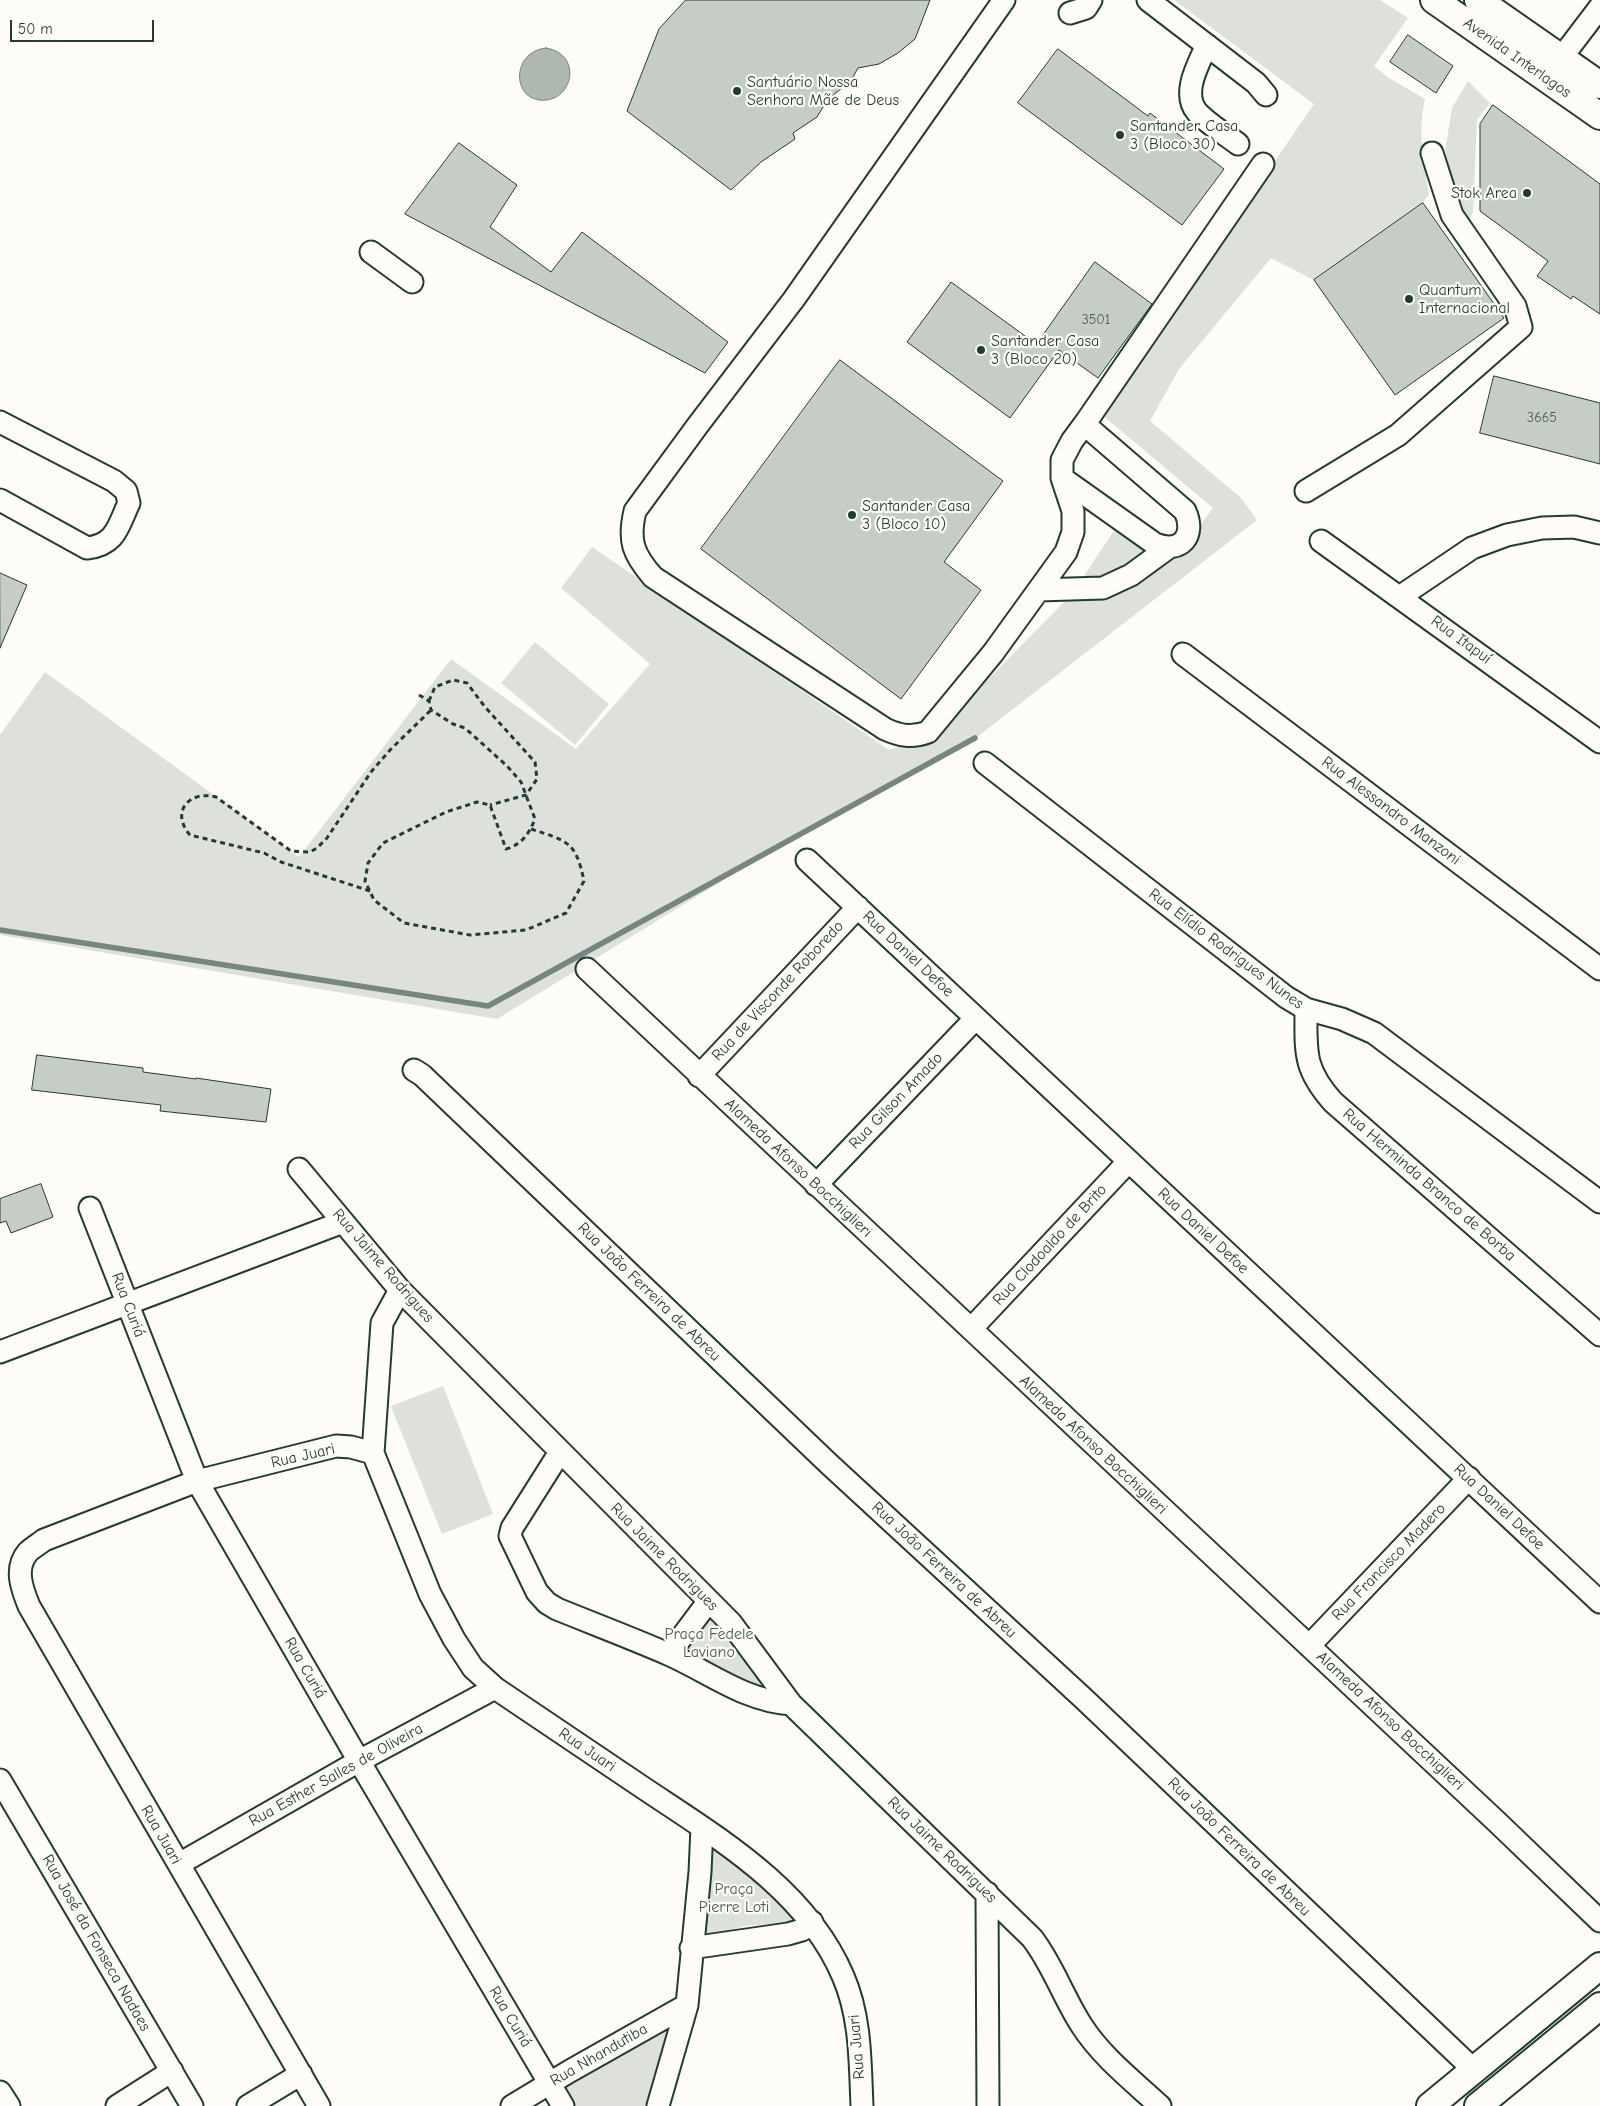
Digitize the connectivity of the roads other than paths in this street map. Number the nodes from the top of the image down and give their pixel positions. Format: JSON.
{"nodes":[{"id":1,"x":1004,"y":0,"type":"edge"},
{"id":2,"x":1091,"y":0,"type":"edge"},
{"id":3,"x":1148,"y":0,"type":"edge"},
{"id":4,"x":1434,"y":0,"type":"edge"},
{"id":5,"x":1478,"y":0,"type":"edge"},
{"id":6,"x":1600,"y":7,"type":"edge"},
{"id":7,"x":1070,"y":13,"type":"dead end"},
{"id":8,"x":1207,"y":45,"type":"junction"},
{"id":9,"x":1562,"y":57,"type":"junction"},
{"id":10,"x":1600,"y":85,"type":"edge"},
{"id":11,"x":1266,"y":95,"type":"dead end"},
{"id":12,"x":1600,"y":116,"type":"edge"},
{"id":13,"x":1238,"y":144,"type":"dead end"},
{"id":14,"x":1432,"y":153,"type":"dead end"},
{"id":15,"x":1263,"y":164,"type":"dead end"},
{"id":16,"x":371,"y":252,"type":"dead end"},
{"id":17,"x":412,"y":282,"type":"dead end"},
{"id":18,"x":0,"y":422,"type":"edge"},
{"id":19,"x":1086,"y":422,"type":"junction"},
{"id":20,"x":1062,"y":478,"type":"junction"},
{"id":21,"x":1306,"y":491,"type":"dead end"},
{"id":22,"x":0,"y":500,"type":"edge"},
{"id":23,"x":1600,"y":533,"type":"edge"},
{"id":24,"x":1321,"y":541,"type":"dead end"},
{"id":25,"x":1168,"y":548,"type":"junction"},
{"id":26,"x":1039,"y":590,"type":"junction"},
{"id":27,"x":1401,"y":596,"type":"junction"},
{"id":28,"x":1183,"y":654,"type":"dead end"},
{"id":29,"x":1600,"y":742,"type":"edge"},
{"id":30,"x":985,"y":763,"type":"dead end"},
{"id":31,"x":807,"y":860,"type":"dead end"},
{"id":32,"x":858,"y":907,"type":"junction"},
{"id":33,"x":1600,"y":968,"type":"edge"},
{"id":34,"x":587,"y":969,"type":"dead end"},
{"id":35,"x":1306,"y":1010,"type":"junction"},
{"id":36,"x":976,"y":1018,"type":"junction"},
{"id":37,"x":414,"y":1070,"type":"dead end"},
{"id":38,"x":699,"y":1076,"type":"junction"},
{"id":39,"x":1129,"y":1161,"type":"junction"},
{"id":40,"x":299,"y":1169,"type":"dead end"},
{"id":41,"x":816,"y":1186,"type":"junction"},
{"id":42,"x":1600,"y":1202,"type":"edge"},
{"id":43,"x":90,"y":1208,"type":"dead end"},
{"id":44,"x":343,"y":1222,"type":"junction"},
{"id":45,"x":400,"y":1290,"type":"junction"},
{"id":46,"x":127,"y":1303,"type":"junction"},
{"id":47,"x":971,"y":1329,"type":"junction"},
{"id":48,"x":1600,"y":1335,"type":"edge"},
{"id":49,"x":0,"y":1352,"type":"edge"},
{"id":50,"x":560,"y":1452,"type":"junction"},
{"id":51,"x":374,"y":1453,"type":"junction"},
{"id":52,"x":1469,"y":1478,"type":"junction"},
{"id":53,"x":197,"y":1481,"type":"junction"},
{"id":54,"x":708,"y":1602,"type":"junction"},
{"id":55,"x":1600,"y":1602,"type":"edge"},
{"id":56,"x":1309,"y":1646,"type":"junction"},
{"id":57,"x":669,"y":1654,"type":"junction"},
{"id":58,"x":495,"y":1688,"type":"junction"},
{"id":59,"x":791,"y":1704,"type":"junction"},
{"id":60,"x":359,"y":1761,"type":"junction"},
{"id":61,"x":0,"y":1780,"type":"edge"},
{"id":62,"x":702,"y":1827,"type":"junction"},
{"id":63,"x":178,"y":1864,"type":"junction"},
{"id":64,"x":987,"y":1893,"type":"junction"},
{"id":65,"x":1600,"y":1921,"type":"edge"},
{"id":66,"x":812,"y":1922,"type":"junction"},
{"id":67,"x":691,"y":1948,"type":"junction"},
{"id":68,"x":1600,"y":1966,"type":"edge"},
{"id":69,"x":687,"y":2005,"type":"junction"},
{"id":70,"x":1600,"y":2006,"type":"edge"},
{"id":71,"x":1543,"y":2013,"type":"junction"},
{"id":72,"x":1562,"y":2038,"type":"junction"},
{"id":73,"x":1474,"y":2070,"type":"junction"},
{"id":74,"x":172,"y":2072,"type":"junction"},
{"id":75,"x":301,"y":2074,"type":"junction"},
{"id":76,"x":550,"y":2083,"type":"junction"},
{"id":77,"x":0,"y":2092,"type":"edge"},
{"id":78,"x":9,"y":2106,"type":"edge"},
{"id":79,"x":117,"y":2106,"type":"edge"},
{"id":80,"x":192,"y":2106,"type":"edge"},
{"id":81,"x":248,"y":2106,"type":"edge"},
{"id":82,"x":319,"y":2106,"type":"edge"},
{"id":83,"x":512,"y":2106,"type":"edge"},
{"id":84,"x":563,"y":2106,"type":"edge"},
{"id":85,"x":658,"y":2106,"type":"edge"},
{"id":86,"x":862,"y":2106,"type":"edge"},
{"id":87,"x":988,"y":2106,"type":"edge"},
{"id":88,"x":1160,"y":2106,"type":"edge"},
{"id":89,"x":1430,"y":2106,"type":"edge"},
{"id":90,"x":1478,"y":2106,"type":"edge"}],
"edges":[{"from":1,"to":26,"type":"street"},
{"from":2,"to":7,"type":"street"},
{"from":3,"to":8,"type":"street"},
{"from":4,"to":12,"type":"main road","name":"Avenida Interlagos"},
{"from":5,"to":9,"type":"main road","name":"Avenida Interlagos"},
{"from":6,"to":9,"type":"street"},
{"from":8,"to":11,"type":"street"},
{"from":8,"to":13,"type":"street"},
{"from":9,"to":10,"type":"main road","name":"Avenida Interlagos"},
{"from":14,"to":21,"type":"street"},
{"from":15,"to":19,"type":"street"},
{"from":16,"to":17,"type":"street"},
{"from":18,"to":22,"type":"street"},
{"from":19,"to":20,"type":"street"},
{"from":19,"to":25,"type":"street"},
{"from":20,"to":25,"type":"street"},
{"from":20,"to":26,"type":"street"},
{"from":23,"to":27,"type":"street"},
{"from":24,"to":27,"type":"street","name":"Rua Itapuí"},
{"from":25,"to":26,"type":"street"},
{"from":27,"to":29,"type":"street","name":"Rua Itapuí"},
{"from":28,"to":33,"type":"street","name":"Rua Alessandro Manzoni"},
{"from":30,"to":35,"type":"street","name":"Rua Elídio Rodrigues Nunes"},
{"from":31,"to":32,"type":"street","name":"Rua Daniel Defoe"},
{"from":32,"to":36,"type":"street","name":"Rua Daniel Defoe"},
{"from":32,"to":38,"type":"street","name":"Rua de Visconde Roboredo"},
{"from":34,"to":38,"type":"street","name":"Alameda Afonso Bocchiglieri"},
{"from":35,"to":42,"type":"street","name":"Rua Elídio Rodrigues Nunes"},
{"from":35,"to":48,"type":"street","name":"Rua Herminda Branco de Borba"},
{"from":36,"to":39,"type":"street","name":"Rua Daniel Defoe"},
{"from":36,"to":41,"type":"street","name":"Rua Gilson Amado"},
{"from":37,"to":73,"type":"street","name":"Rua João Ferreira de Abreu"},
{"from":38,"to":41,"type":"street","name":"Alameda Afonso Bocchiglieri"},
{"from":39,"to":47,"type":"street","name":"Rua Clodoaldo de Brito"},
{"from":39,"to":52,"type":"street","name":"Rua Daniel Defoe"},
{"from":40,"to":44,"type":"street","name":"Rua Jaime Rodrigues"},
{"from":41,"to":47,"type":"street","name":"Alameda Afonso Bocchiglieri"},
{"from":43,"to":46,"type":"street","name":"Rua Curiá"},
{"from":44,"to":45,"type":"street","name":"Rua Jaime Rodrigues"},
{"from":44,"to":46,"type":"street"},
{"from":45,"to":50,"type":"street","name":"Rua Jaime Rodrigues"},
{"from":45,"to":51,"type":"street"},
{"from":46,"to":49,"type":"street"},
{"from":46,"to":53,"type":"street","name":"Rua Curiá"},
{"from":47,"to":56,"type":"street","name":"Alameda Afonso Bocchiglieri"},
{"from":50,"to":54,"type":"street","name":"Rua Jaime Rodrigues"},
{"from":50,"to":57,"type":"street"},
{"from":51,"to":53,"type":"street","name":"Rua Juari"},
{"from":51,"to":58,"type":"street","name":"Rua Juari"},
{"from":52,"to":55,"type":"street","name":"Rua Daniel Defoe"},
{"from":52,"to":56,"type":"street","name":"Rua Francisco Madero"},
{"from":53,"to":60,"type":"street","name":"Rua Curiá"},
{"from":53,"to":63,"type":"street","name":"Rua Juari"},
{"from":54,"to":57,"type":"street"},
{"from":54,"to":59,"type":"street","name":"Rua Jaime Rodrigues"},
{"from":56,"to":65,"type":"street","name":"Alameda Afonso Bocchiglieri"},
{"from":57,"to":59,"type":"street"},
{"from":58,"to":60,"type":"street","name":"Rua Esther Salles de Oliveira"},
{"from":58,"to":62,"type":"street","name":"Rua Juari"},
{"from":59,"to":64,"type":"street","name":"Rua Jaime Rodrigues"},
{"from":60,"to":63,"type":"street","name":"Rua Esther Salles de Oliveira"},
{"from":60,"to":76,"type":"street","name":"Rua Curiá"},
{"from":61,"to":74,"type":"street","name":"Rua José da Fonseca Nadaes"},
{"from":62,"to":66,"type":"street","name":"Rua Juari"},
{"from":62,"to":67,"type":"street"},
{"from":63,"to":75,"type":"street","name":"Rua Juari"},
{"from":64,"to":87,"type":"street"},
{"from":64,"to":88,"type":"street","name":"Rua Jaime Rodrigues"},
{"from":66,"to":67,"type":"street"},
{"from":66,"to":86,"type":"street","name":"Rua Juari"},
{"from":67,"to":69,"type":"street"},
{"from":68,"to":71,"type":"main road"},
{"from":69,"to":76,"type":"street","name":"Rua Nhandutiba"},
{"from":69,"to":85,"type":"street"},
{"from":70,"to":72,"type":"main road"},
{"from":71,"to":72,"type":"main road"},
{"from":71,"to":73,"type":"main road"},
{"from":72,"to":90,"type":"main road"},
{"from":73,"to":89,"type":"main road"},
{"from":74,"to":79,"type":"street"},
{"from":74,"to":80,"type":"street","name":"Rua José da Fonseca Nadaes"},
{"from":75,"to":81,"type":"street"},
{"from":75,"to":82,"type":"street","name":"Rua Juari"},
{"from":76,"to":83,"type":"street","name":"Rua Nhandutiba"},
{"from":76,"to":84,"type":"street","name":"Rua Curiá"},
{"from":77,"to":78,"type":"street"}]}
